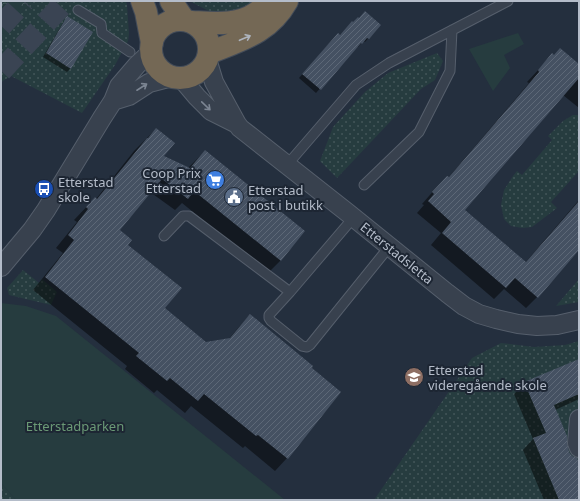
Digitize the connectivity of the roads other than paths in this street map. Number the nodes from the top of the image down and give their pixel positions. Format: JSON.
{"nodes":[{"id":1,"x":142,"y":1,"type":"edge"},
{"id":2,"x":171,"y":1,"type":"edge"},
{"id":3,"x":267,"y":1,"type":"edge"},
{"id":4,"x":287,"y":1,"type":"edge"},
{"id":5,"x":508,"y":1,"type":"edge"},
{"id":6,"x":78,"y":10,"type":"dead end"},
{"id":7,"x":188,"y":21,"type":"junction"},
{"id":8,"x":452,"y":30,"type":"junction"},
{"id":9,"x":144,"y":49,"type":"junction"},
{"id":10,"x":208,"y":56,"type":"junction"},
{"id":11,"x":177,"y":77,"type":"junction"},
{"id":12,"x":113,"y":101,"type":"junction"},
{"id":13,"x":237,"y":124,"type":"junction"},
{"id":14,"x":287,"y":165,"type":"junction"},
{"id":15,"x":364,"y":185,"type":"dead end"},
{"id":16,"x":354,"y":217,"type":"junction"},
{"id":17,"x":164,"y":236,"type":"dead end"},
{"id":18,"x":389,"y":247,"type":"junction"},
{"id":19,"x":1,"y":267,"type":"edge"},
{"id":20,"x":290,"y":292,"type":"junction"},
{"id":21,"x":579,"y":320,"type":"edge"},
{"id":22,"x":579,"y":419,"type":"edge"},
{"id":23,"x":579,"y":448,"type":"edge"}],
"edges":[{"from":1,"to":9,"type":"highway"},
{"from":2,"to":7,"type":"highway"},
{"from":3,"to":7,"type":"highway"},
{"from":10,"to":4,"type":"highway","one_way":true},
{"from":5,"to":8,"type":"lane"},
{"from":6,"to":9,"type":"lane"},
{"from":7,"to":9,"type":"highway"},
{"from":7,"to":10,"type":"highway"},
{"from":8,"to":14,"type":"lane"},
{"from":8,"to":15,"type":"lane"},
{"from":9,"to":11,"type":"highway"},
{"from":9,"to":12,"type":"street"},
{"from":10,"to":11,"type":"highway"},
{"from":10,"to":13,"type":"street","name":"Etterstadsletta"},
{"from":12,"to":11,"type":"street","one_way":true},
{"from":11,"to":13,"type":"street","name":"Etterstadsletta","one_way":true},
{"from":12,"to":19,"type":"street"},
{"from":13,"to":14,"type":"street","name":"Etterstadsletta"},
{"from":14,"to":16,"type":"street","name":"Etterstadsletta"},
{"from":16,"to":18,"type":"street","name":"Etterstadsletta"},
{"from":16,"to":20,"type":"lane"},
{"from":17,"to":20,"type":"lane"},
{"from":18,"to":20,"type":"lane"},
{"from":18,"to":21,"type":"street","name":"Etterstadsletta"},
{"from":22,"to":23,"type":"street"}]}
